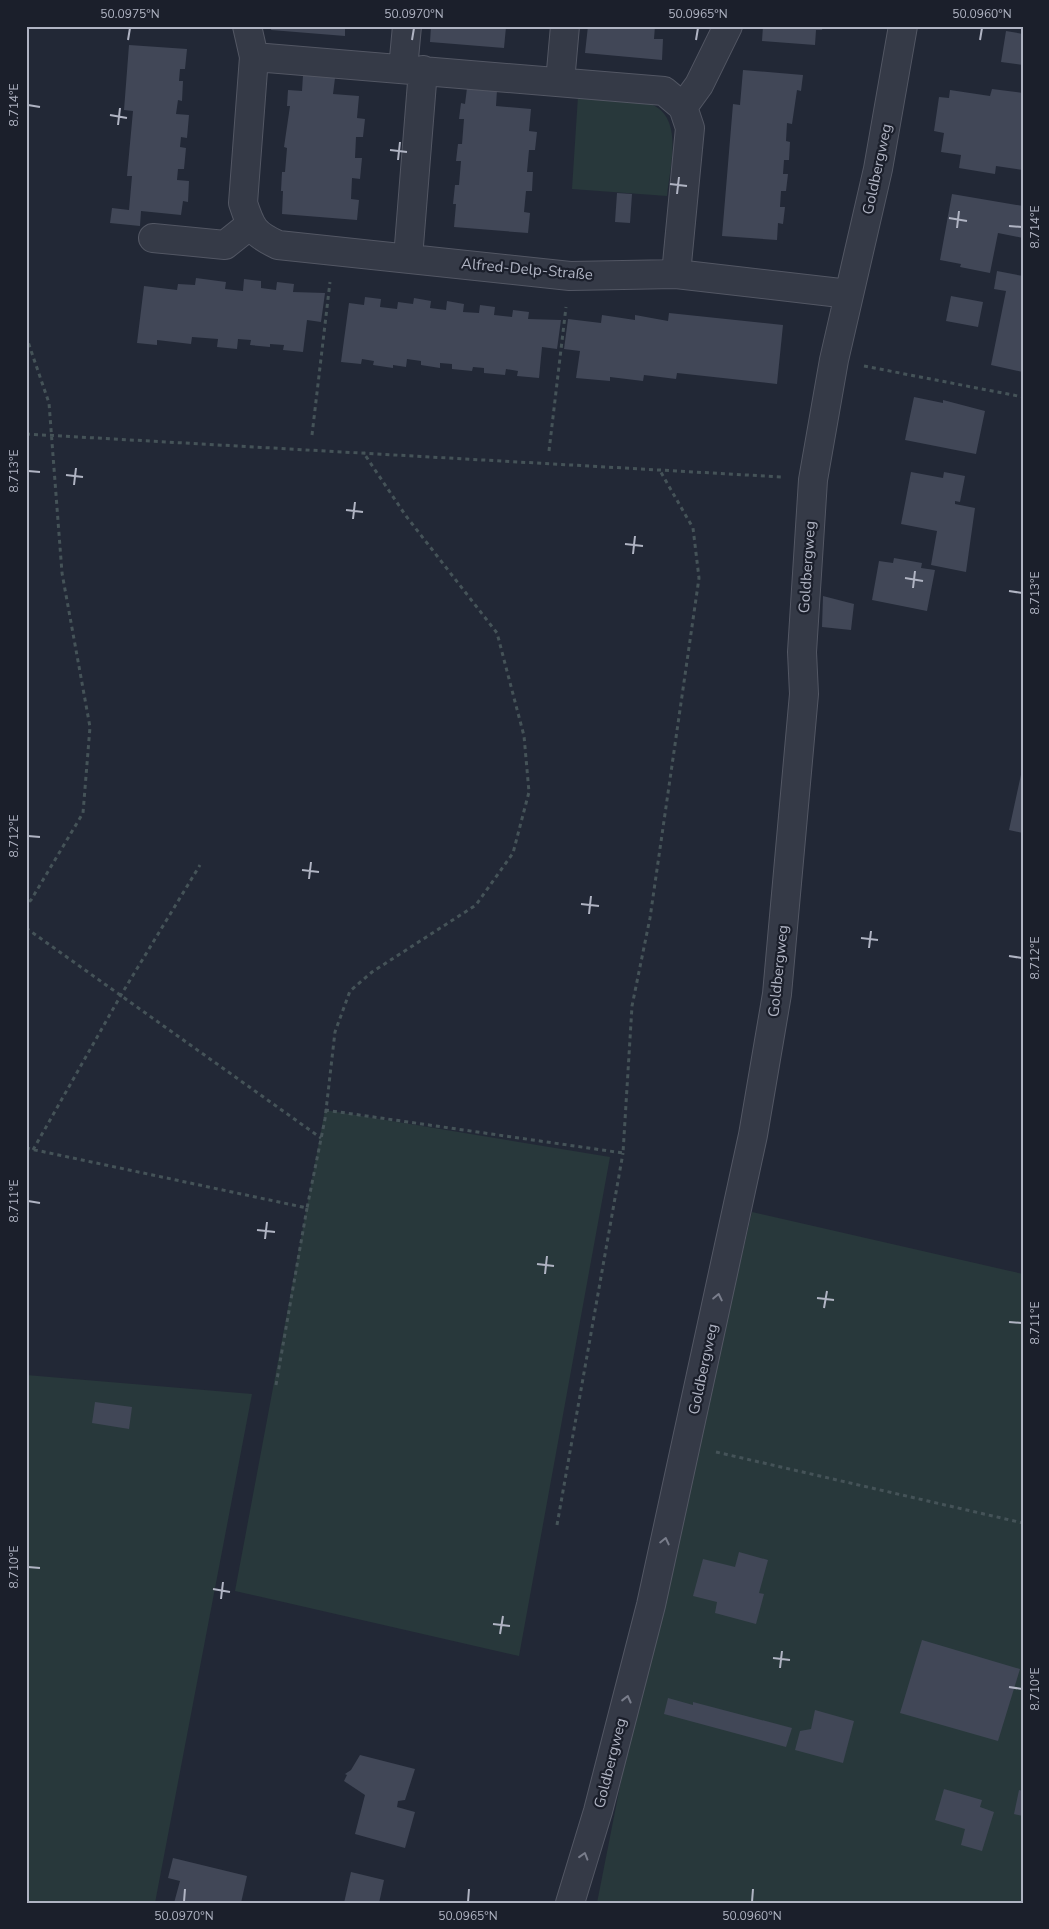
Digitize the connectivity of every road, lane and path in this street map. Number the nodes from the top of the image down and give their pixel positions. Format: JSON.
{"nodes":[{"id":1,"x":247,"y":26,"type":"edge"},
{"id":2,"x":407,"y":26,"type":"edge"},
{"id":3,"x":565,"y":26,"type":"edge"},
{"id":4,"x":728,"y":26,"type":"edge"},
{"id":5,"x":903,"y":26,"type":"edge"},
{"id":6,"x":254,"y":57,"type":"junction"},
{"id":7,"x":413,"y":70,"type":"junction"},
{"id":8,"x":560,"y":82,"type":"junction"},
{"id":9,"x":683,"y":107,"type":"junction"},
{"id":10,"x":250,"y":225,"type":"junction"},
{"id":11,"x":153,"y":238,"type":"dead end"},
{"id":12,"x":334,"y":251,"type":"junction"},
{"id":13,"x":408,"y":258,"type":"junction"},
{"id":14,"x":676,"y":274,"type":"junction"},
{"id":15,"x":570,"y":276,"type":"junction"},
{"id":16,"x":849,"y":294,"type":"junction"},
{"id":17,"x":26,"y":336,"type":"edge"},
{"id":18,"x":834,"y":360,"type":"junction"},
{"id":19,"x":1023,"y":397,"type":"edge"},
{"id":20,"x":26,"y":434,"type":"edge"},
{"id":21,"x":312,"y":435,"type":"dead end"},
{"id":22,"x":51,"y":436,"type":"junction"},
{"id":23,"x":549,"y":451,"type":"dead end"},
{"id":24,"x":363,"y":452,"type":"junction"},
{"id":25,"x":660,"y":469,"type":"junction"},
{"id":26,"x":812,"y":480,"type":"junction"},
{"id":27,"x":200,"y":866,"type":"dead end"},
{"id":28,"x":26,"y":904,"type":"edge"},
{"id":29,"x":26,"y":928,"type":"edge"},
{"id":30,"x":120,"y":995,"type":"junction"},
{"id":31,"x":325,"y":1110,"type":"junction"},
{"id":32,"x":320,"y":1138,"type":"junction"},
{"id":33,"x":26,"y":1148,"type":"edge"},
{"id":34,"x":33,"y":1150,"type":"junction"},
{"id":35,"x":623,"y":1153,"type":"junction"},
{"id":36,"x":308,"y":1208,"type":"junction"},
{"id":37,"x":276,"y":1385,"type":"dead end"},
{"id":38,"x":686,"y":1446,"type":"junction"},
{"id":39,"x":1023,"y":1523,"type":"edge"},
{"id":40,"x":557,"y":1525,"type":"dead end"},
{"id":41,"x":570,"y":1903,"type":"edge"}],
"edges":[{"from":1,"to":6,"type":"street"},
{"from":2,"to":7,"type":"street"},
{"from":3,"to":8,"type":"street"},
{"from":4,"to":9,"type":"street"},
{"from":5,"to":16,"type":"street","name":"Goldbergweg"},
{"from":6,"to":7,"type":"street"},
{"from":6,"to":10,"type":"street"},
{"from":7,"to":8,"type":"street"},
{"from":7,"to":13,"type":"street"},
{"from":8,"to":9,"type":"street"},
{"from":9,"to":14,"type":"street"},
{"from":10,"to":11,"type":"street"},
{"from":10,"to":12,"type":"street","name":"Alfred-Delp-Straße"},
{"from":12,"to":13,"type":"street","name":"Alfred-Delp-Straße"},
{"from":12,"to":21,"type":"path"},
{"from":13,"to":15,"type":"street","name":"Alfred-Delp-Straße"},
{"from":14,"to":15,"type":"street","name":"Alfred-Delp-Straße"},
{"from":14,"to":16,"type":"street","name":"Alfred-Delp-Straße"},
{"from":15,"to":23,"type":"path"},
{"from":16,"to":18,"type":"street","name":"Goldbergweg"},
{"from":17,"to":22,"type":"path"},
{"from":18,"to":19,"type":"path"},
{"from":18,"to":26,"type":"street","name":"Goldbergweg"},
{"from":20,"to":22,"type":"path"},
{"from":22,"to":24,"type":"path"},
{"from":22,"to":28,"type":"path"},
{"from":24,"to":25,"type":"path"},
{"from":24,"to":31,"type":"path"},
{"from":25,"to":26,"type":"path"},
{"from":25,"to":35,"type":"path"},
{"from":38,"to":26,"type":"street","name":"Goldbergweg","one_way":true},
{"from":27,"to":30,"type":"path"},
{"from":29,"to":30,"type":"path"},
{"from":30,"to":32,"type":"path"},
{"from":30,"to":34,"type":"path"},
{"from":31,"to":32,"type":"path"},
{"from":31,"to":35,"type":"path"},
{"from":32,"to":36,"type":"path"},
{"from":33,"to":34,"type":"path"},
{"from":34,"to":36,"type":"path"},
{"from":35,"to":40,"type":"path"},
{"from":36,"to":37,"type":"path"},
{"from":38,"to":39,"type":"path"},
{"from":41,"to":38,"type":"street","name":"Goldbergweg","one_way":true}]}
